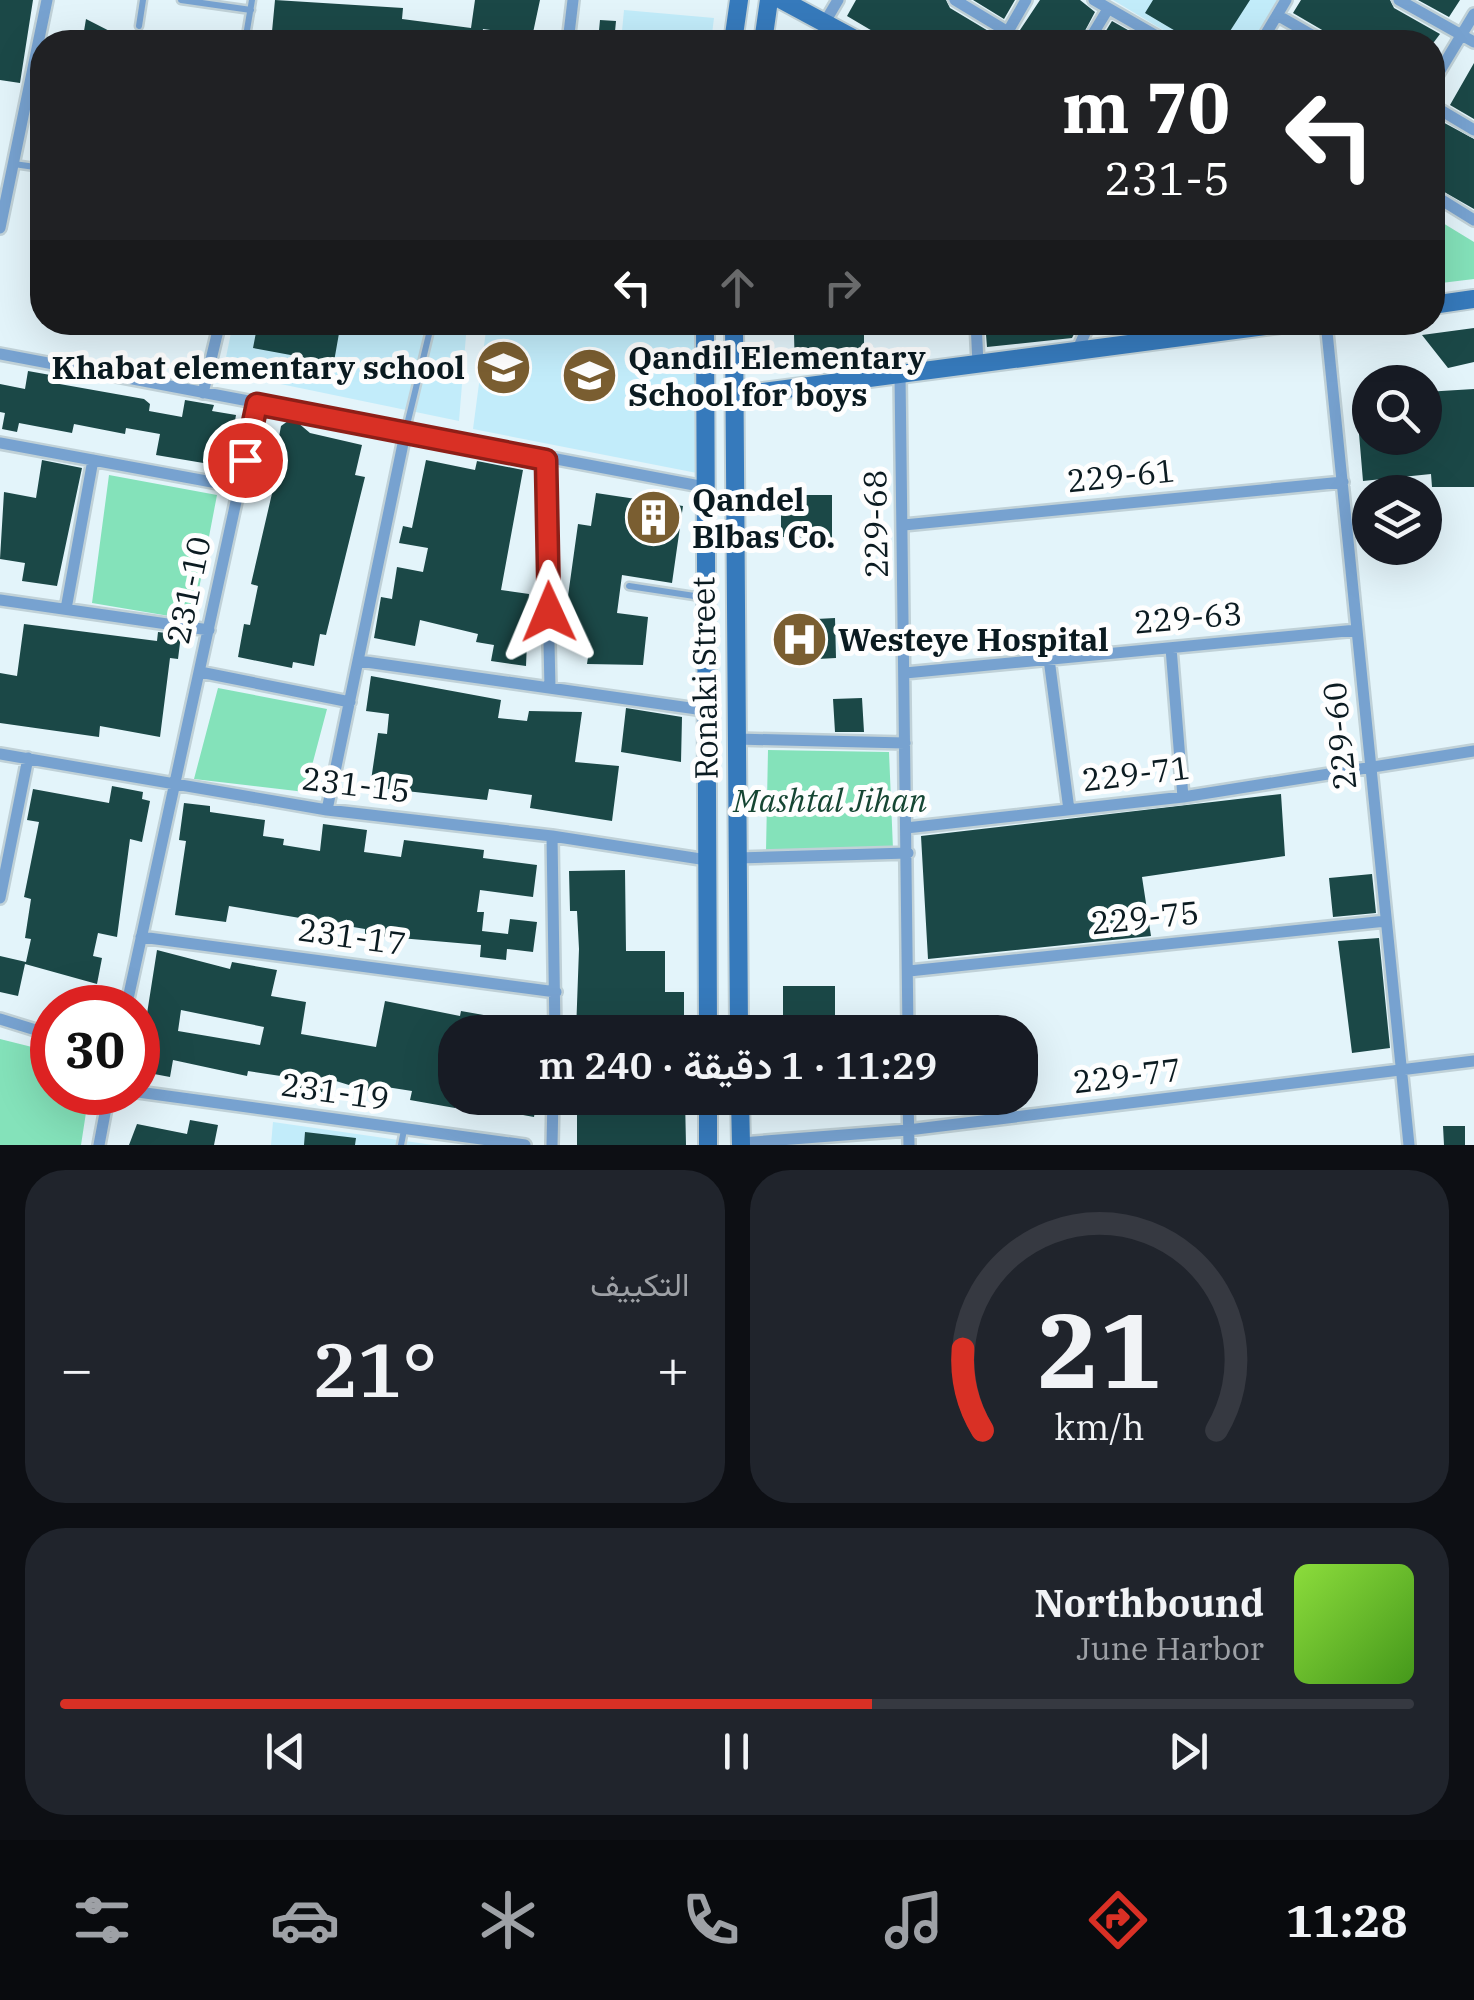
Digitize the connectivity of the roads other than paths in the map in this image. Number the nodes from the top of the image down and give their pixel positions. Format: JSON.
{"nodes":[{"id":1,"x":47,"y":0,"type":"edge"},
{"id":2,"x":143,"y":0,"type":"edge"},
{"id":3,"x":181,"y":0,"type":"edge"},
{"id":4,"x":252,"y":0,"type":"edge"},
{"id":5,"x":573,"y":0,"type":"edge"},
{"id":6,"x":739,"y":0,"type":"edge"},
{"id":7,"x":769,"y":0,"type":"edge"},
{"id":8,"x":782,"y":0,"type":"edge"},
{"id":9,"x":838,"y":0,"type":"edge"},
{"id":10,"x":954,"y":0,"type":"edge"},
{"id":11,"x":1026,"y":0,"type":"edge"},
{"id":12,"x":1094,"y":0,"type":"edge"},
{"id":13,"x":1286,"y":0,"type":"edge"},
{"id":14,"x":1399,"y":0,"type":"edge"},
{"id":15,"x":1108,"y":8,"type":"junction"},
{"id":16,"x":251,"y":10,"type":"junction"},
{"id":17,"x":1474,"y":14,"type":"edge"},
{"id":18,"x":1277,"y":16,"type":"junction"},
{"id":19,"x":825,"y":22,"type":"junction"},
{"id":20,"x":139,"y":26,"type":"dead end"},
{"id":21,"x":41,"y":30,"type":"edge"},
{"id":22,"x":247,"y":30,"type":"edge"},
{"id":23,"x":569,"y":30,"type":"edge"},
{"id":24,"x":735,"y":30,"type":"edge"},
{"id":25,"x":765,"y":30,"type":"edge"},
{"id":26,"x":839,"y":30,"type":"edge"},
{"id":27,"x":995,"y":30,"type":"edge"},
{"id":28,"x":1009,"y":30,"type":"edge"},
{"id":29,"x":1095,"y":30,"type":"edge"},
{"id":30,"x":1144,"y":30,"type":"edge"},
{"id":31,"x":1268,"y":30,"type":"edge"},
{"id":32,"x":1302,"y":30,"type":"edge"},
{"id":33,"x":1462,"y":35,"type":"junction"},
{"id":34,"x":1474,"y":42,"type":"edge"},
{"id":35,"x":1445,"y":63,"type":"edge"},
{"id":36,"x":30,"y":82,"type":"edge"},
{"id":37,"x":1445,"y":113,"type":"edge"},
{"id":38,"x":1474,"y":130,"type":"edge"},
{"id":39,"x":13,"y":164,"type":"junction"},
{"id":40,"x":30,"y":166,"type":"edge"},
{"id":41,"x":1445,"y":202,"type":"edge"},
{"id":42,"x":1474,"y":220,"type":"edge"},
{"id":43,"x":0,"y":228,"type":"edge"},
{"id":44,"x":1474,"y":299,"type":"edge"},
{"id":45,"x":1445,"y":303,"type":"edge"},
{"id":46,"x":217,"y":335,"type":"edge"},
{"id":47,"x":429,"y":335,"type":"edge"},
{"id":48,"x":705,"y":335,"type":"edge"},
{"id":49,"x":734,"y":335,"type":"edge"},
{"id":50,"x":977,"y":335,"type":"edge"},
{"id":51,"x":1084,"y":335,"type":"edge"},
{"id":52,"x":1198,"y":335,"type":"edge"},
{"id":53,"x":1327,"y":335,"type":"edge"},
{"id":54,"x":1077,"y":351,"type":"junction"},
{"id":55,"x":0,"y":354,"type":"edge"},
{"id":56,"x":978,"y":364,"type":"junction"},
{"id":57,"x":900,"y":374,"type":"junction"},
{"id":58,"x":203,"y":393,"type":"junction"},
{"id":59,"x":732,"y":396,"type":"junction"},
{"id":60,"x":257,"y":404,"type":"junction"},
{"id":61,"x":405,"y":434,"type":"junction"},
{"id":62,"x":0,"y":443,"type":"edge"},
{"id":63,"x":93,"y":460,"type":"junction"},
{"id":64,"x":546,"y":460,"type":"junction"},
{"id":65,"x":1343,"y":482,"type":"junction"},
{"id":66,"x":240,"y":487,"type":"junction"},
{"id":67,"x":705,"y":487,"type":"junction"},
{"id":68,"x":904,"y":525,"type":"junction"},
{"id":69,"x":628,"y":586,"type":"dead end"},
{"id":70,"x":704,"y":598,"type":"junction"},
{"id":71,"x":0,"y":600,"type":"edge"},
{"id":72,"x":66,"y":609,"type":"junction"},
{"id":73,"x":209,"y":630,"type":"junction"},
{"id":74,"x":1358,"y":630,"type":"junction"},
{"id":75,"x":1170,"y":648,"type":"junction"},
{"id":76,"x":1049,"y":660,"type":"junction"},
{"id":77,"x":358,"y":661,"type":"junction"},
{"id":78,"x":200,"y":672,"type":"junction"},
{"id":79,"x":905,"y":673,"type":"junction"},
{"id":80,"x":550,"y":688,"type":"junction"},
{"id":81,"x":350,"y":702,"type":"junction"},
{"id":82,"x":704,"y":710,"type":"junction"},
{"id":83,"x":737,"y":739,"type":"junction"},
{"id":84,"x":905,"y":743,"type":"junction"},
{"id":85,"x":1474,"y":751,"type":"edge"},
{"id":86,"x":0,"y":754,"type":"edge"},
{"id":87,"x":28,"y":758,"type":"junction"},
{"id":88,"x":1371,"y":770,"type":"junction"},
{"id":89,"x":172,"y":786,"type":"junction"},
{"id":90,"x":1183,"y":797,"type":"junction"},
{"id":91,"x":328,"y":810,"type":"junction"},
{"id":92,"x":1069,"y":810,"type":"junction"},
{"id":93,"x":906,"y":828,"type":"junction"},
{"id":94,"x":552,"y":836,"type":"junction"},
{"id":95,"x":908,"y":854,"type":"junction"},
{"id":96,"x":736,"y":858,"type":"junction"},
{"id":97,"x":707,"y":860,"type":"junction"},
{"id":98,"x":0,"y":898,"type":"edge"},
{"id":99,"x":1386,"y":920,"type":"junction"},
{"id":100,"x":141,"y":936,"type":"junction"},
{"id":101,"x":908,"y":970,"type":"junction"},
{"id":102,"x":131,"y":985,"type":"edge"},
{"id":103,"x":556,"y":992,"type":"junction"},
{"id":104,"x":555,"y":1015,"type":"edge"},
{"id":105,"x":708,"y":1015,"type":"edge"},
{"id":106,"x":739,"y":1015,"type":"edge"},
{"id":107,"x":908,"y":1015,"type":"edge"},
{"id":108,"x":0,"y":1019,"type":"edge"},
{"id":109,"x":30,"y":1029,"type":"edge"},
{"id":110,"x":1474,"y":1061,"type":"edge"},
{"id":111,"x":1401,"y":1072,"type":"junction"},
{"id":112,"x":160,"y":1095,"type":"edge"},
{"id":113,"x":104,"y":1115,"type":"edge"},
{"id":114,"x":553,"y":1115,"type":"edge"},
{"id":115,"x":708,"y":1115,"type":"edge"},
{"id":116,"x":740,"y":1115,"type":"edge"},
{"id":117,"x":908,"y":1115,"type":"edge"},
{"id":118,"x":404,"y":1130,"type":"junction"},
{"id":119,"x":908,"y":1130,"type":"junction"},
{"id":120,"x":740,"y":1144,"type":"edge"},
{"id":121,"x":99,"y":1145,"type":"edge"},
{"id":122,"x":401,"y":1145,"type":"edge"},
{"id":123,"x":526,"y":1145,"type":"edge"},
{"id":124,"x":552,"y":1145,"type":"edge"},
{"id":125,"x":708,"y":1145,"type":"edge"},
{"id":126,"x":908,"y":1145,"type":"edge"},
{"id":127,"x":1408,"y":1145,"type":"edge"}],
"edges":[{"from":1,"to":21,"type":"street"},
{"from":2,"to":20,"type":"lane"},
{"from":3,"to":16,"type":"lane"},
{"from":4,"to":16,"type":"lane"},
{"from":5,"to":23,"type":"street"},
{"from":6,"to":24,"type":"main road"},
{"from":7,"to":25,"type":"main road"},
{"from":8,"to":19,"type":"main road"},
{"from":9,"to":19,"type":"street"},
{"from":10,"to":27,"type":"street"},
{"from":11,"to":28,"type":"street"},
{"from":12,"to":15,"type":"street"},
{"from":13,"to":18,"type":"street"},
{"from":14,"to":33,"type":"street"},
{"from":15,"to":29,"type":"street"},
{"from":15,"to":30,"type":"street"},
{"from":16,"to":22,"type":"lane"},
{"from":17,"to":33,"type":"street"},
{"from":18,"to":31,"type":"street"},
{"from":18,"to":32,"type":"street"},
{"from":19,"to":26,"type":"main road"},
{"from":33,"to":34,"type":"street"},
{"from":33,"to":35,"type":"street"},
{"from":36,"to":39,"type":"street"},
{"from":37,"to":38,"type":"street"},
{"from":39,"to":40,"type":"lane"},
{"from":39,"to":43,"type":"street"},
{"from":41,"to":42,"type":"street"},
{"from":44,"to":45,"type":"main road"},
{"from":46,"to":58,"type":"street"},
{"from":47,"to":61,"type":"lane"},
{"from":48,"to":67,"type":"main road","name":"Ronaki Street"},
{"from":49,"to":59,"type":"main road","name":"Ronaki Street"},
{"from":50,"to":56,"type":"street"},
{"from":51,"to":54,"type":"street"},
{"from":52,"to":54,"type":"main road"},
{"from":53,"to":65,"type":"street","name":"229-60"},
{"from":54,"to":56,"type":"main road"},
{"from":55,"to":58,"type":"street"},
{"from":56,"to":57,"type":"main road"},
{"from":57,"to":59,"type":"main road"},
{"from":57,"to":68,"type":"street","name":"229-68"},
{"from":58,"to":60,"type":"street"},
{"from":59,"to":83,"type":"main road","name":"Ronaki Street"},
{"from":60,"to":61,"type":"street"},
{"from":60,"to":66,"type":"street","name":"231-10"},
{"from":61,"to":64,"type":"street"},
{"from":61,"to":77,"type":"street"},
{"from":62,"to":63,"type":"street"},
{"from":63,"to":66,"type":"street"},
{"from":63,"to":72,"type":"street"},
{"from":64,"to":67,"type":"street"},
{"from":64,"to":80,"type":"street"},
{"from":65,"to":68,"type":"street","name":"229-61"},
{"from":65,"to":74,"type":"street","name":"229-60"},
{"from":66,"to":73,"type":"street","name":"231-10"},
{"from":67,"to":70,"type":"main road","name":"Ronaki Street"},
{"from":68,"to":79,"type":"street","name":"229-68"},
{"from":69,"to":70,"type":"lane"},
{"from":70,"to":82,"type":"main road","name":"Ronaki Street"},
{"from":71,"to":72,"type":"street"},
{"from":72,"to":73,"type":"street"},
{"from":73,"to":78,"type":"street","name":"231-10"},
{"from":74,"to":75,"type":"street","name":"229-63"},
{"from":74,"to":88,"type":"street","name":"229-60"},
{"from":75,"to":76,"type":"street","name":"229-63"},
{"from":75,"to":90,"type":"street"},
{"from":76,"to":79,"type":"street","name":"229-63"},
{"from":76,"to":92,"type":"street"},
{"from":77,"to":80,"type":"street"},
{"from":77,"to":81,"type":"street"},
{"from":78,"to":81,"type":"street"},
{"from":78,"to":89,"type":"street","name":"231-10"},
{"from":79,"to":84,"type":"street","name":"229-68"},
{"from":80,"to":82,"type":"street"},
{"from":81,"to":91,"type":"street"},
{"from":82,"to":97,"type":"main road","name":"Ronaki Street"},
{"from":83,"to":84,"type":"street"},
{"from":83,"to":96,"type":"main road","name":"Ronaki Street"},
{"from":84,"to":93,"type":"street","name":"229-68"},
{"from":85,"to":88,"type":"street","name":"229-71"},
{"from":86,"to":87,"type":"street","name":"231-15"},
{"from":87,"to":89,"type":"street","name":"231-15"},
{"from":87,"to":98,"type":"street"},
{"from":88,"to":90,"type":"street","name":"229-71"},
{"from":88,"to":99,"type":"street","name":"229-60"},
{"from":89,"to":91,"type":"street","name":"231-15"},
{"from":89,"to":100,"type":"street","name":"231-10"},
{"from":90,"to":92,"type":"street","name":"229-71"},
{"from":91,"to":94,"type":"street","name":"231-15"},
{"from":92,"to":93,"type":"street","name":"229-71"},
{"from":93,"to":95,"type":"street","name":"229-68"},
{"from":94,"to":97,"type":"street","name":"231-15"},
{"from":94,"to":103,"type":"street"},
{"from":95,"to":96,"type":"street"},
{"from":95,"to":101,"type":"street","name":"229-68"},
{"from":96,"to":106,"type":"main road","name":"Ronaki Street"},
{"from":97,"to":105,"type":"main road","name":"Ronaki Street"},
{"from":99,"to":101,"type":"street","name":"229-75"},
{"from":99,"to":111,"type":"street","name":"229-60"},
{"from":100,"to":102,"type":"street","name":"231-10"},
{"from":100,"to":103,"type":"street","name":"231-17"},
{"from":101,"to":107,"type":"street","name":"229-68"},
{"from":103,"to":104,"type":"street"},
{"from":108,"to":109,"type":"street"},
{"from":110,"to":111,"type":"street","name":"229-77"},
{"from":111,"to":119,"type":"street","name":"229-77"},
{"from":111,"to":127,"type":"street","name":"229-60"},
{"from":112,"to":118,"type":"street","name":"231-19"},
{"from":113,"to":121,"type":"street"},
{"from":114,"to":124,"type":"street"},
{"from":115,"to":125,"type":"main road"},
{"from":116,"to":120,"type":"main road"},
{"from":117,"to":119,"type":"street"},
{"from":118,"to":122,"type":"lane"},
{"from":118,"to":123,"type":"street","name":"231-19"},
{"from":119,"to":120,"type":"street","name":"229-77"},
{"from":119,"to":126,"type":"street"}]}
